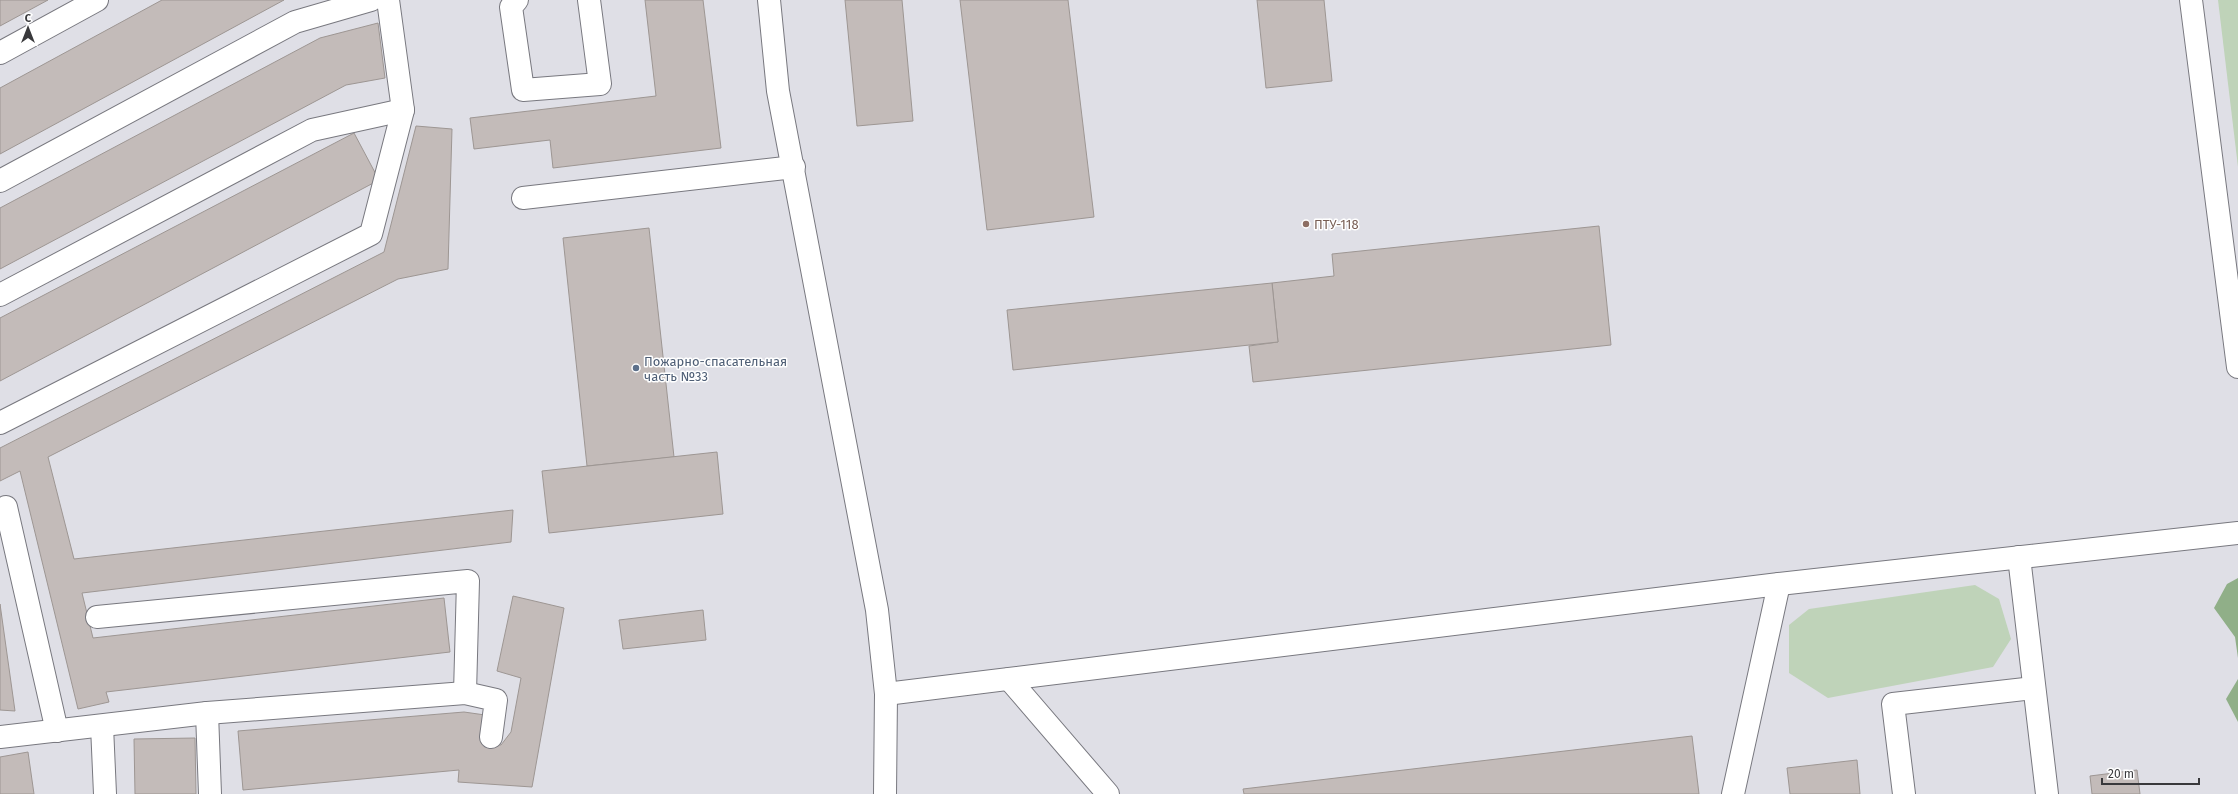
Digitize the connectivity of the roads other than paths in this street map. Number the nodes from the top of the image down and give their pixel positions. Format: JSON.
{"nodes":[{"id":1,"x":97,"y":0,"type":"edge"},
{"id":2,"x":371,"y":0,"type":"edge"},
{"id":3,"x":388,"y":0,"type":"edge"},
{"id":4,"x":517,"y":0,"type":"edge"},
{"id":5,"x":589,"y":0,"type":"edge"},
{"id":6,"x":769,"y":0,"type":"edge"},
{"id":7,"x":2191,"y":0,"type":"edge"},
{"id":8,"x":0,"y":53,"type":"edge"},
{"id":9,"x":403,"y":110,"type":"junction"},
{"id":10,"x":794,"y":167,"type":"junction"},
{"id":11,"x":0,"y":181,"type":"edge"},
{"id":12,"x":522,"y":198,"type":"dead end"},
{"id":13,"x":0,"y":295,"type":"edge"},
{"id":14,"x":2238,"y":367,"type":"edge"},
{"id":15,"x":0,"y":423,"type":"edge"},
{"id":16,"x":6,"y":507,"type":"dead end"},
{"id":17,"x":2238,"y":533,"type":"edge"},
{"id":18,"x":2019,"y":557,"type":"junction"},
{"id":19,"x":1779,"y":584,"type":"junction"},
{"id":20,"x":97,"y":617,"type":"dead end"},
{"id":21,"x":1009,"y":679,"type":"junction"},
{"id":22,"x":2034,"y":688,"type":"junction"},
{"id":23,"x":465,"y":692,"type":"junction"},
{"id":24,"x":886,"y":694,"type":"junction"},
{"id":25,"x":207,"y":712,"type":"junction"},
{"id":26,"x":102,"y":726,"type":"junction"},
{"id":27,"x":57,"y":731,"type":"junction"},
{"id":28,"x":0,"y":737,"type":"edge"},
{"id":29,"x":491,"y":737,"type":"dead end"},
{"id":30,"x":105,"y":794,"type":"edge"},
{"id":31,"x":210,"y":794,"type":"edge"},
{"id":32,"x":885,"y":794,"type":"edge"},
{"id":33,"x":1108,"y":794,"type":"edge"},
{"id":34,"x":1732,"y":794,"type":"edge"},
{"id":35,"x":1904,"y":794,"type":"edge"},
{"id":36,"x":2047,"y":794,"type":"edge"}],
"edges":[{"from":1,"to":8,"type":"street"},
{"from":2,"to":11,"type":"street"},
{"from":3,"to":9,"type":"street"},
{"from":4,"to":5,"type":"street"},
{"from":6,"to":10,"type":"street"},
{"from":7,"to":14,"type":"street"},
{"from":9,"to":13,"type":"street"},
{"from":9,"to":15,"type":"street"},
{"from":10,"to":12,"type":"street"},
{"from":10,"to":24,"type":"street"},
{"from":16,"to":27,"type":"street"},
{"from":17,"to":18,"type":"street"},
{"from":18,"to":19,"type":"street"},
{"from":18,"to":22,"type":"street"},
{"from":19,"to":21,"type":"street"},
{"from":19,"to":34,"type":"street"},
{"from":20,"to":23,"type":"street"},
{"from":21,"to":24,"type":"street"},
{"from":21,"to":33,"type":"street"},
{"from":22,"to":35,"type":"street"},
{"from":22,"to":36,"type":"street"},
{"from":23,"to":25,"type":"street"},
{"from":23,"to":29,"type":"street"},
{"from":24,"to":32,"type":"street"},
{"from":25,"to":26,"type":"street"},
{"from":25,"to":31,"type":"street"},
{"from":26,"to":27,"type":"street"},
{"from":26,"to":30,"type":"street"},
{"from":27,"to":28,"type":"street"}]}
